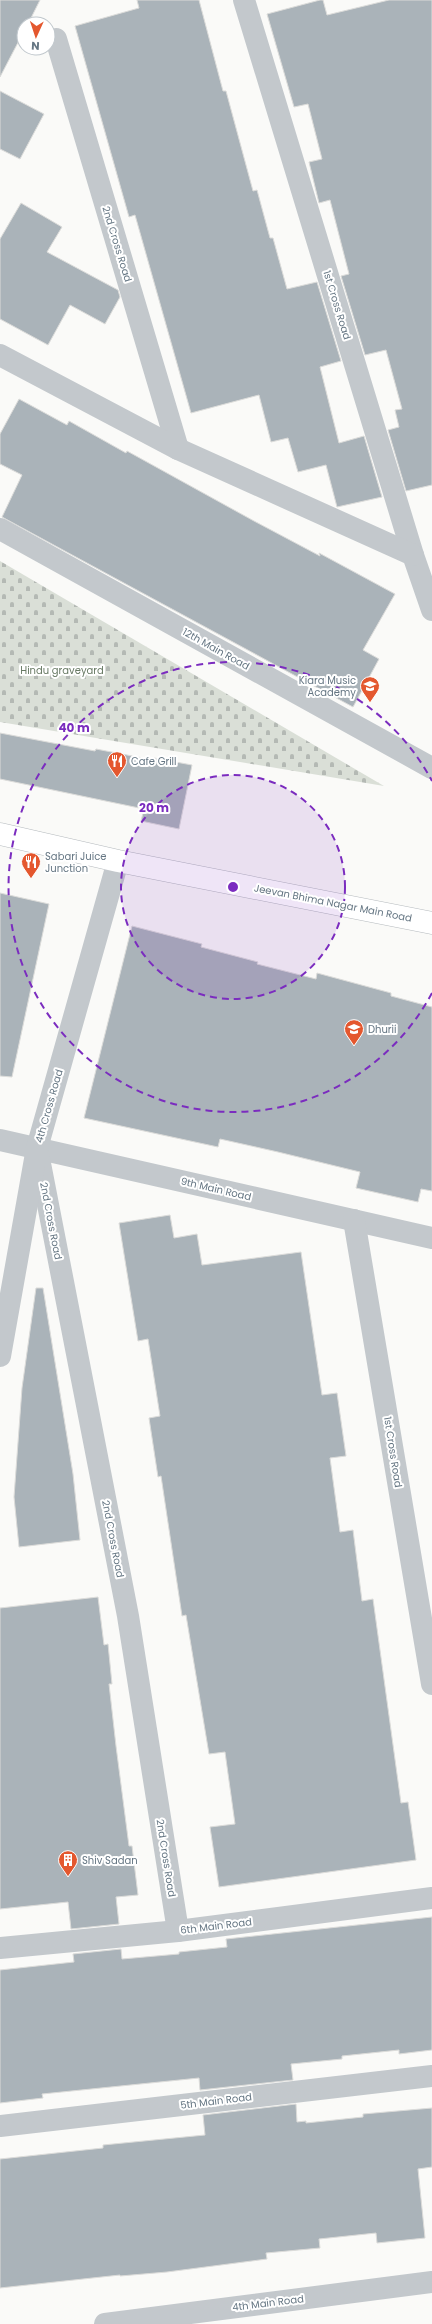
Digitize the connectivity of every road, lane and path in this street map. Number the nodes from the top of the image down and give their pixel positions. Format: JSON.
{"nodes":[{"id":1,"x":244,"y":0,"type":"edge"},
{"id":2,"x":56,"y":39,"type":"dead end"},
{"id":3,"x":0,"y":355,"type":"edge"},
{"id":4,"x":178,"y":449,"type":"junction"},
{"id":5,"x":0,"y":529,"type":"edge"},
{"id":6,"x":413,"y":555,"type":"junction"},
{"id":7,"x":432,"y":610,"type":"edge"},
{"id":8,"x":432,"y":768,"type":"edge"},
{"id":9,"x":0,"y":834,"type":"edge"},
{"id":10,"x":118,"y":861,"type":"junction"},
{"id":11,"x":432,"y":923,"type":"edge"},
{"id":12,"x":0,"y":1140,"type":"edge"},
{"id":13,"x":37,"y":1148,"type":"junction"},
{"id":14,"x":354,"y":1220,"type":"junction"},
{"id":15,"x":432,"y":1238,"type":"edge"},
{"id":16,"x":0,"y":1356,"type":"edge"},
{"id":17,"x":432,"y":1684,"type":"edge"},
{"id":18,"x":432,"y":1898,"type":"edge"},
{"id":19,"x":178,"y":1931,"type":"junction"},
{"id":20,"x":0,"y":1948,"type":"edge"},
{"id":21,"x":432,"y":2076,"type":"edge"},
{"id":22,"x":0,"y":2126,"type":"edge"},
{"id":23,"x":432,"y":2282,"type":"edge"},
{"id":24,"x":246,"y":2315,"type":"edge"},
{"id":25,"x":105,"y":2324,"type":"edge"}],
"edges":[{"from":1,"to":6,"type":"street","name":"1st Cross Road"},
{"from":2,"to":4,"type":"street","name":"2nd Cross Road"},
{"from":3,"to":4,"type":"street"},
{"from":4,"to":6,"type":"street"},
{"from":5,"to":8,"type":"street","name":"12th Main Road"},
{"from":6,"to":7,"type":"street","name":"1st Cross Road"},
{"from":9,"to":10,"type":"main road","name":"Jeevan Bhima Nagar Main Road"},
{"from":10,"to":11,"type":"main road","name":"Jeevan Bhima Nagar Main Road"},
{"from":10,"to":13,"type":"street","name":"4th Cross Road"},
{"from":12,"to":13,"type":"street","name":"9th Main Road"},
{"from":13,"to":14,"type":"street","name":"9th Main Road"},
{"from":13,"to":16,"type":"street","name":"4th Cross Road"},
{"from":13,"to":19,"type":"street","name":"2nd Cross Road"},
{"from":14,"to":15,"type":"street","name":"9th Main Road"},
{"from":14,"to":17,"type":"street","name":"1st Cross Road"},
{"from":18,"to":19,"type":"street","name":"6th Main Road"},
{"from":19,"to":20,"type":"street","name":"6th Main Road"},
{"from":21,"to":22,"type":"street","name":"5th Main Road"},
{"from":23,"to":24,"type":"street","name":"4th Main Road"},
{"from":24,"to":25,"type":"street","name":"4th Main Road"}]}
